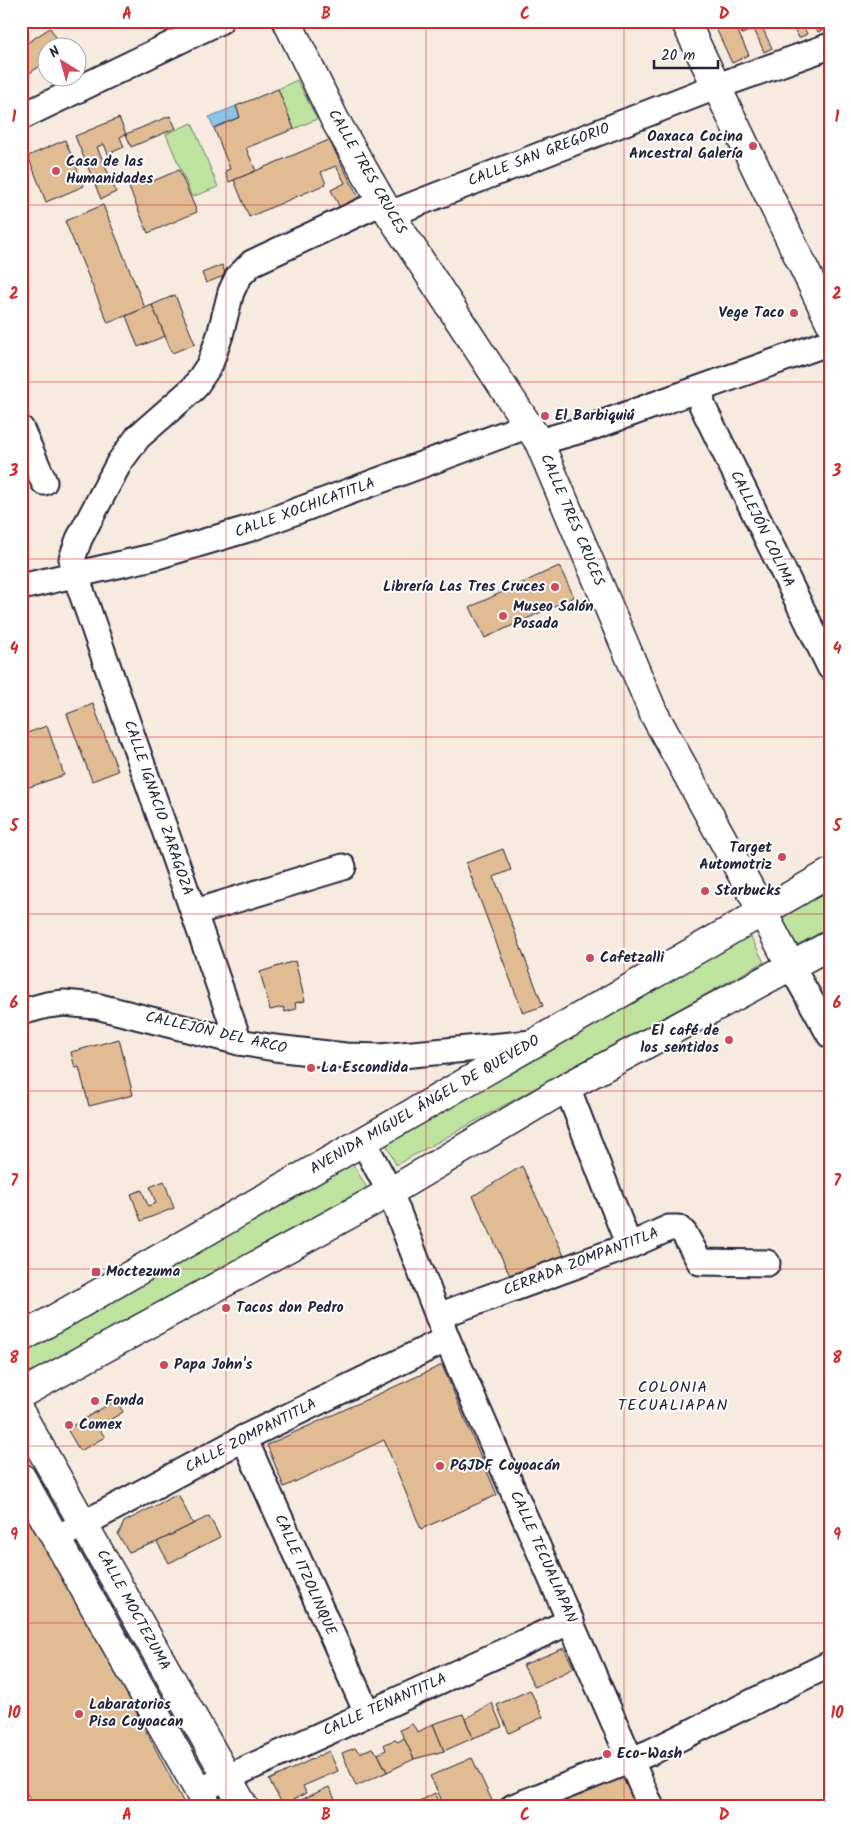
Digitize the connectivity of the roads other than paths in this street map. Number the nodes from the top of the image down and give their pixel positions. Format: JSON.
{"nodes":[{"id":1,"x":220,"y":21,"type":"edge"},
{"id":2,"x":287,"y":21,"type":"edge"},
{"id":3,"x":685,"y":21,"type":"edge"},
{"id":4,"x":830,"y":46,"type":"edge"},
{"id":5,"x":715,"y":87,"type":"junction"},
{"id":6,"x":21,"y":117,"type":"edge"},
{"id":7,"x":386,"y":208,"type":"junction"},
{"id":8,"x":830,"y":322,"type":"edge"},
{"id":9,"x":830,"y":342,"type":"edge"},
{"id":10,"x":700,"y":389,"type":"junction"},
{"id":11,"x":21,"y":428,"type":"edge"},
{"id":12,"x":534,"y":434,"type":"junction"},
{"id":13,"x":44,"y":482,"type":"dead end"},
{"id":14,"x":76,"y":576,"type":"junction"},
{"id":15,"x":21,"y":587,"type":"edge"},
{"id":16,"x":830,"y":667,"type":"edge"},
{"id":17,"x":343,"y":867,"type":"dead end"},
{"id":18,"x":830,"y":873,"type":"edge"},
{"id":19,"x":762,"y":911,"type":"junction"},
{"id":20,"x":195,"y":912,"type":"junction"},
{"id":21,"x":830,"y":945,"type":"edge"},
{"id":22,"x":791,"y":966,"type":"junction"},
{"id":23,"x":21,"y":1012,"type":"edge"},
{"id":24,"x":830,"y":1035,"type":"edge"},
{"id":25,"x":239,"y":1042,"type":"junction"},
{"id":26,"x":532,"y":1043,"type":"junction"},
{"id":27,"x":567,"y":1087,"type":"junction"},
{"id":28,"x":363,"y":1141,"type":"junction"},
{"id":29,"x":390,"y":1192,"type":"junction"},
{"id":30,"x":629,"y":1246,"type":"junction"},
{"id":31,"x":767,"y":1263,"type":"dead end"},
{"id":32,"x":438,"y":1316,"type":"junction"},
{"id":33,"x":21,"y":1338,"type":"edge"},
{"id":34,"x":447,"y":1339,"type":"junction"},
{"id":35,"x":21,"y":1394,"type":"edge"},
{"id":36,"x":21,"y":1414,"type":"edge"},
{"id":37,"x":244,"y":1438,"type":"junction"},
{"id":38,"x":21,"y":1477,"type":"edge"},
{"id":39,"x":84,"y":1524,"type":"junction"},
{"id":40,"x":57,"y":1538,"type":"junction"},
{"id":41,"x":571,"y":1621,"type":"junction"},
{"id":42,"x":830,"y":1664,"type":"edge"},
{"id":43,"x":367,"y":1713,"type":"junction"},
{"id":44,"x":631,"y":1759,"type":"junction"},
{"id":45,"x":228,"y":1778,"type":"junction"},
{"id":46,"x":203,"y":1799,"type":"edge"},
{"id":47,"x":244,"y":1807,"type":"edge"},
{"id":48,"x":513,"y":1807,"type":"edge"},
{"id":49,"x":651,"y":1807,"type":"edge"}],
"edges":[{"from":1,"to":6,"type":"street"},
{"from":2,"to":7,"type":"street","name":"CALLE TRES CRUCES"},
{"from":3,"to":5,"type":"street"},
{"from":4,"to":5,"type":"street","name":"CALLE SAN GREGORIO"},
{"from":5,"to":7,"type":"street","name":"CALLE SAN GREGORIO"},
{"from":5,"to":8,"type":"street"},
{"from":7,"to":12,"type":"street","name":"CALLE TRES CRUCES"},
{"from":7,"to":14,"type":"street","name":"CALLE SAN GREGORIO"},
{"from":9,"to":10,"type":"street","name":"CALLE XOCHICATITLA"},
{"from":10,"to":12,"type":"street","name":"CALLE XOCHICATITLA"},
{"from":10,"to":16,"type":"street","name":"CALLEJÓN COLIMA"},
{"from":11,"to":13,"type":"street"},
{"from":12,"to":14,"type":"street","name":"CALLE XOCHICATITLA"},
{"from":12,"to":19,"type":"street","name":"CALLE TRES CRUCES"},
{"from":14,"to":15,"type":"street","name":"CALLE XOCHICATITLA"},
{"from":14,"to":20,"type":"street","name":"CALLE IGNACIO ZARAGOZA"},
{"from":17,"to":20,"type":"street"},
{"from":18,"to":19,"type":"street","name":"AVENIDA MIGUEL ÁNGEL DE QUEVEDO"},
{"from":19,"to":22,"type":"street","name":"CALLE TRES CRUCES"},
{"from":19,"to":26,"type":"street","name":"AVENIDA MIGUEL ÁNGEL DE QUEVEDO"},
{"from":20,"to":25,"type":"street","name":"CALLE IGNACIO ZARAGOZA"},
{"from":21,"to":22,"type":"street"},
{"from":22,"to":24,"type":"street","name":"CALLE TRES CRUCES"},
{"from":22,"to":27,"type":"street"},
{"from":23,"to":25,"type":"street","name":"CALLEJÓN DEL ARCO"},
{"from":25,"to":26,"type":"street","name":"CALLEJÓN DEL ARCO"},
{"from":26,"to":28,"type":"street","name":"AVENIDA MIGUEL ÁNGEL DE QUEVEDO"},
{"from":27,"to":29,"type":"street"},
{"from":27,"to":30,"type":"street"},
{"from":28,"to":29,"type":"street","name":"CALLE TECUALIAPAN"},
{"from":28,"to":33,"type":"street","name":"AVENIDA MIGUEL ÁNGEL DE QUEVEDO"},
{"from":29,"to":32,"type":"street","name":"CALLE TECUALIAPAN"},
{"from":29,"to":35,"type":"street"},
{"from":30,"to":31,"type":"street","name":"CERRADA ZOMPANTITLA"},
{"from":30,"to":32,"type":"street","name":"CERRADA ZOMPANTITLA"},
{"from":32,"to":34,"type":"street","name":"CALLE TECUALIAPAN"},
{"from":34,"to":37,"type":"street","name":"CALLE ZOMPANTITLA"},
{"from":34,"to":41,"type":"street","name":"CALLE TECUALIAPAN"},
{"from":36,"to":39,"type":"street","name":"CALLE MOCTEZUMA"},
{"from":37,"to":39,"type":"street","name":"CALLE ZOMPANTITLA"},
{"from":37,"to":43,"type":"street","name":"CALLE ITZOLINQUE"},
{"from":38,"to":40,"type":"street","name":"CALLE MOCTEZUMA"},
{"from":39,"to":40,"type":"street","name":"CALLE ZOMPANTITLA"},
{"from":39,"to":45,"type":"street","name":"CALLE MOCTEZUMA"},
{"from":40,"to":46,"type":"street","name":"CALLE MOCTEZUMA"},
{"from":41,"to":43,"type":"street","name":"CALLE TENANTITLA"},
{"from":41,"to":44,"type":"street","name":"CALLE TECUALIAPAN"},
{"from":42,"to":44,"type":"street"},
{"from":43,"to":45,"type":"street","name":"CALLE TENANTITLA"},
{"from":44,"to":48,"type":"street"},
{"from":44,"to":49,"type":"street","name":"CALLE TECUALIAPAN"},
{"from":45,"to":46,"type":"street","name":"CALLE TENANTITLA"},
{"from":45,"to":47,"type":"street","name":"CALLE MOCTEZUMA"}]}
